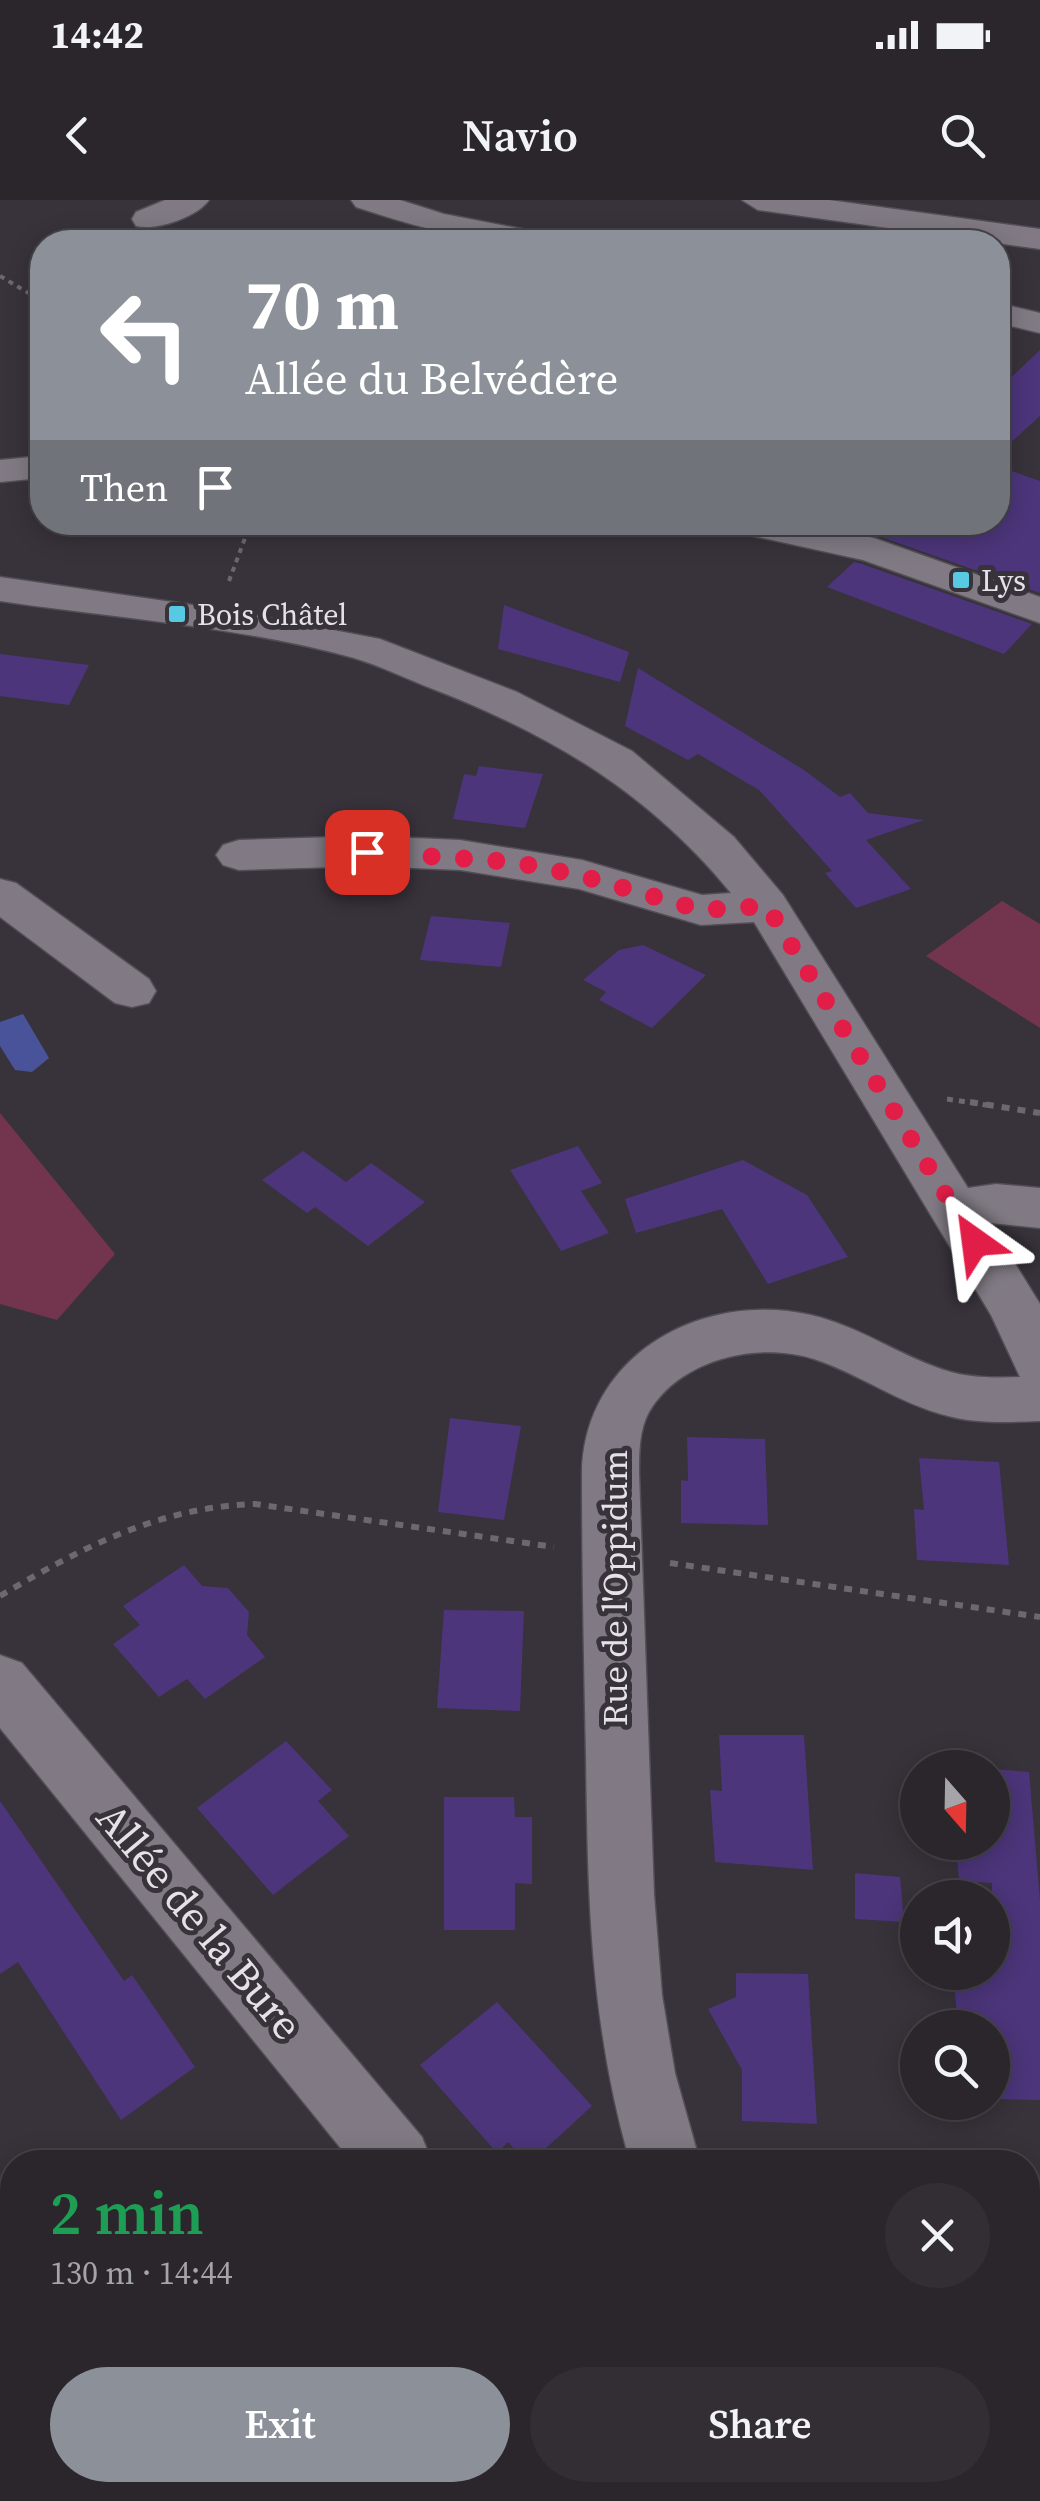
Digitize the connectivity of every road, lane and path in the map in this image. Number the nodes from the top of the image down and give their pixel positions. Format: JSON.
{"nodes":[{"id":1,"x":193,"y":200,"type":"edge"},
{"id":2,"x":368,"y":200,"type":"edge"},
{"id":3,"x":758,"y":200,"type":"edge"},
{"id":4,"x":148,"y":219,"type":"dead end"},
{"id":5,"x":435,"y":230,"type":"edge"},
{"id":6,"x":975,"y":230,"type":"edge"},
{"id":7,"x":1010,"y":235,"type":"edge"},
{"id":8,"x":1040,"y":239,"type":"edge"},
{"id":9,"x":0,"y":276,"type":"edge"},
{"id":10,"x":30,"y":293,"type":"edge"},
{"id":11,"x":30,"y":468,"type":"edge"},
{"id":12,"x":0,"y":471,"type":"edge"},
{"id":13,"x":247,"y":535,"type":"edge"},
{"id":14,"x":865,"y":535,"type":"edge"},
{"id":15,"x":0,"y":589,"type":"edge"},
{"id":16,"x":1040,"y":610,"type":"edge"},
{"id":17,"x":217,"y":620,"type":"junction"},
{"id":18,"x":239,"y":855,"type":"dead end"},
{"id":19,"x":0,"y":894,"type":"edge"},
{"id":20,"x":767,"y":906,"type":"junction"},
{"id":21,"x":132,"y":990,"type":"dead end"},
{"id":22,"x":888,"y":1101,"type":"junction"},
{"id":23,"x":1040,"y":1113,"type":"edge"},
{"id":24,"x":1040,"y":1208,"type":"edge"},
{"id":25,"x":955,"y":1209,"type":"junction"},
{"id":26,"x":1040,"y":1364,"type":"edge"},
{"id":27,"x":1040,"y":1400,"type":"edge"},
{"id":28,"x":612,"y":1554,"type":"junction"},
{"id":29,"x":0,"y":1596,"type":"edge"},
{"id":30,"x":1040,"y":1618,"type":"edge"},
{"id":31,"x":0,"y":1682,"type":"edge"},
{"id":32,"x":387,"y":2150,"type":"edge"},
{"id":33,"x":662,"y":2150,"type":"edge"}],
"edges":[{"from":1,"to":4,"type":"street"},
{"from":2,"to":5,"type":"street"},
{"from":3,"to":6,"type":"street"},
{"from":7,"to":8,"type":"street"},
{"from":9,"to":10,"type":"path"},
{"from":11,"to":12,"type":"street"},
{"from":13,"to":17,"type":"path"},
{"from":14,"to":16,"type":"street"},
{"from":15,"to":17,"type":"street"},
{"from":17,"to":20,"type":"street"},
{"from":18,"to":20,"type":"street"},
{"from":19,"to":21,"type":"street"},
{"from":20,"to":22,"type":"street"},
{"from":22,"to":23,"type":"path"},
{"from":22,"to":25,"type":"street"},
{"from":24,"to":25,"type":"street"},
{"from":25,"to":26,"type":"street"},
{"from":27,"to":28,"type":"street","name":"Rue de l'Oppidum"},
{"from":28,"to":29,"type":"path"},
{"from":28,"to":30,"type":"path"},
{"from":28,"to":33,"type":"street","name":"Rue de l'Oppidum"},
{"from":31,"to":32,"type":"street","name":"Allée de la Bure"}]}
